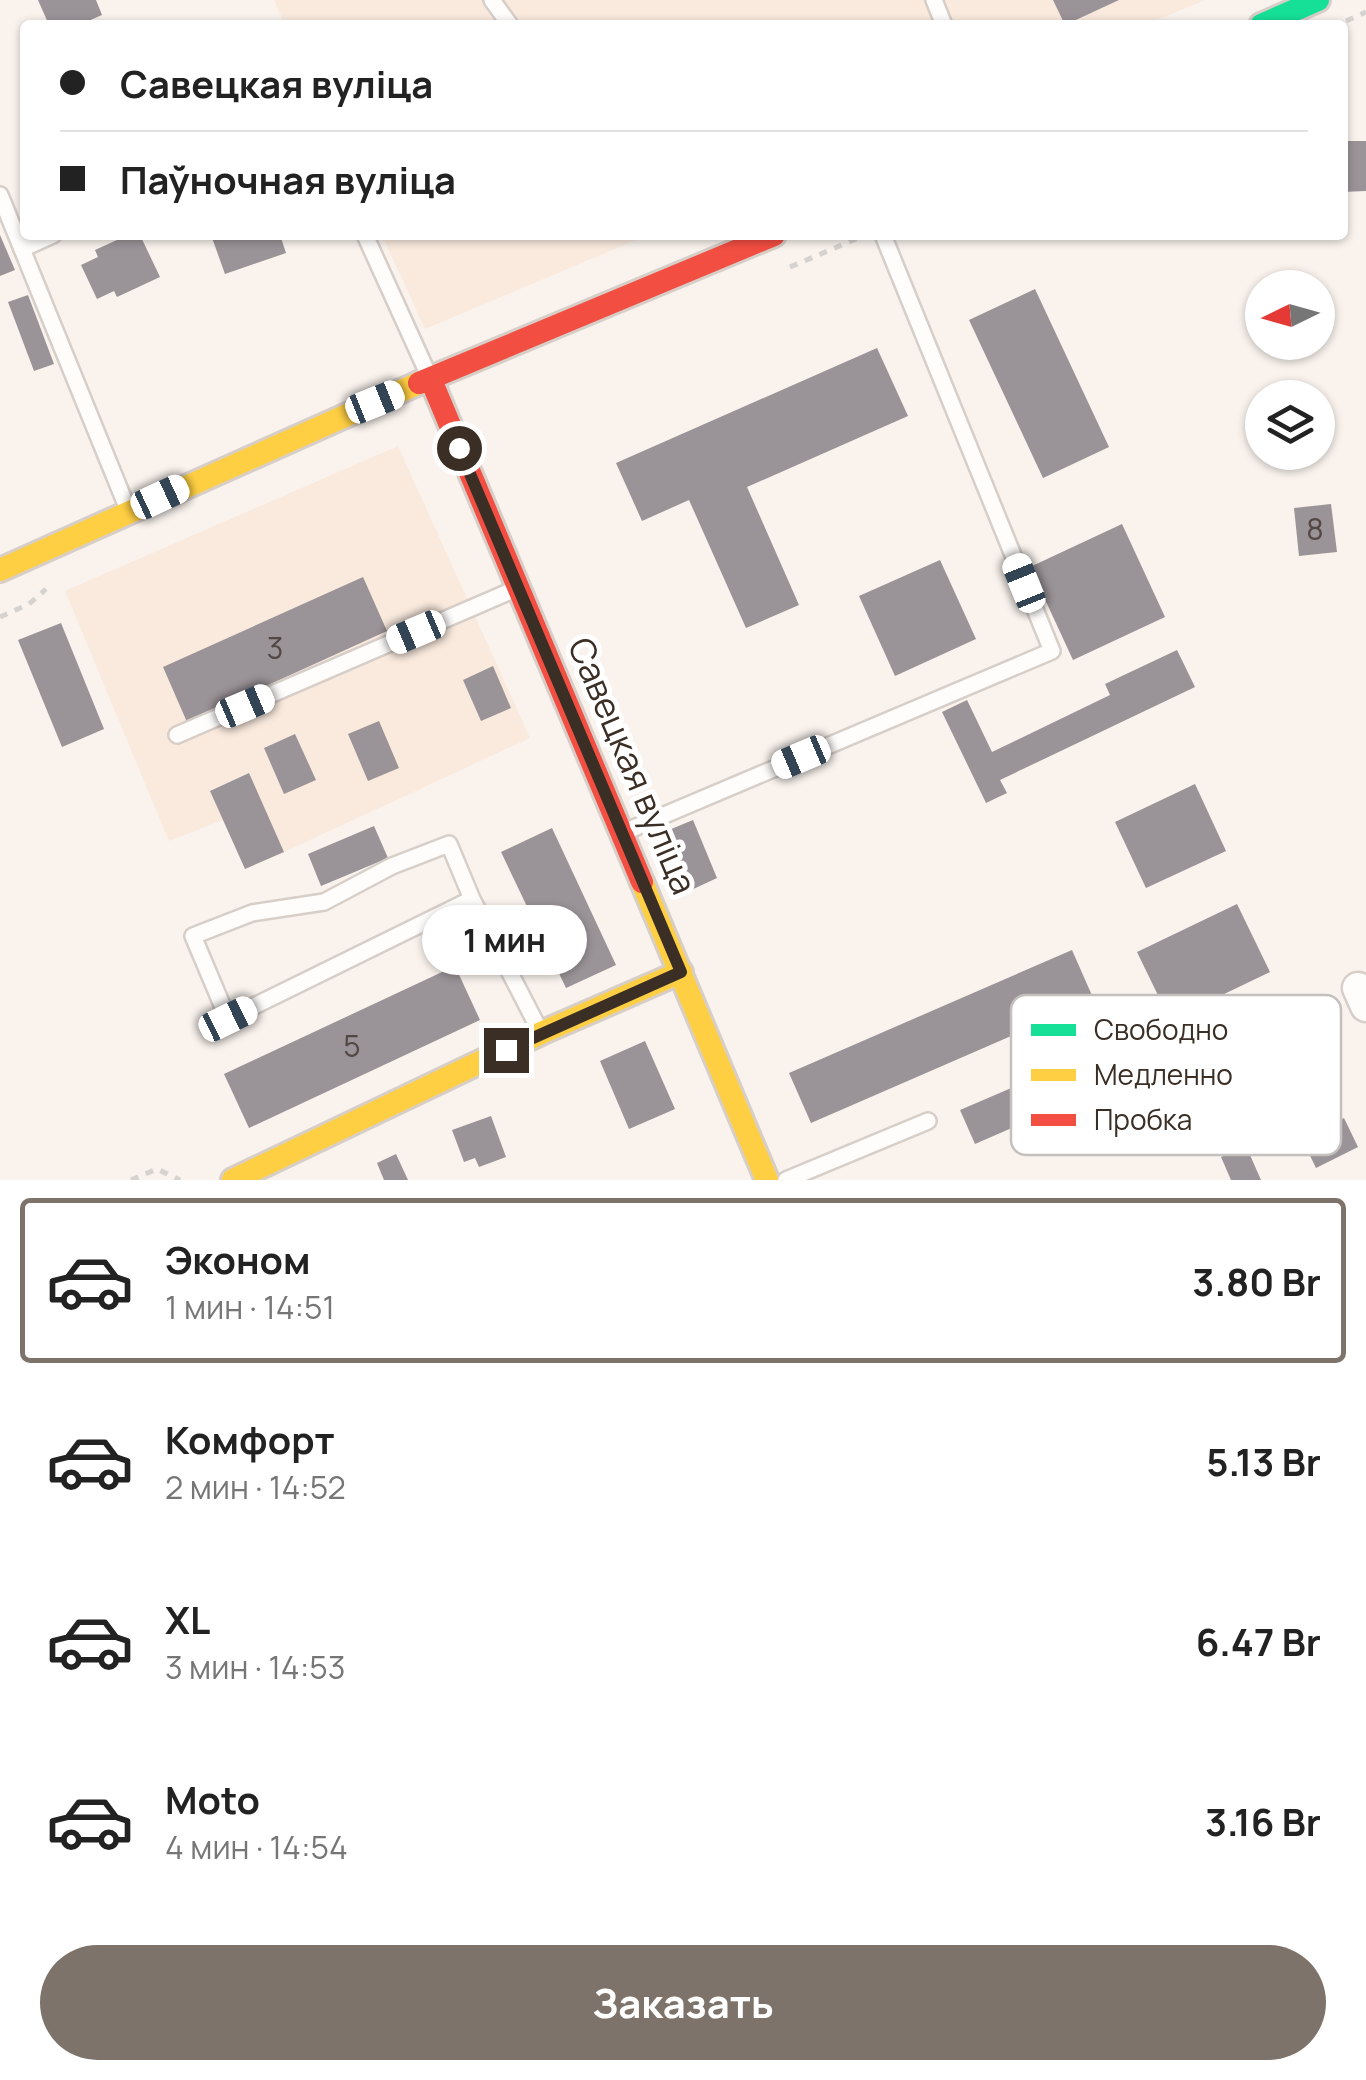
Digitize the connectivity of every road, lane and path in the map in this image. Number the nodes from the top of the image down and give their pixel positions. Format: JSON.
{"nodes":[{"id":1,"x":1318,"y":0,"type":"edge"},
{"id":2,"x":1272,"y":20,"type":"edge"},
{"id":3,"x":0,"y":195,"type":"edge"},
{"id":4,"x":43,"y":240,"type":"edge"},
{"id":5,"x":367,"y":240,"type":"edge"},
{"id":6,"x":762,"y":240,"type":"edge"},
{"id":7,"x":886,"y":240,"type":"edge"},
{"id":8,"x":22,"y":250,"type":"junction"},
{"id":9,"x":431,"y":380,"type":"junction"},
{"id":10,"x":129,"y":512,"type":"junction"},
{"id":11,"x":0,"y":570,"type":"edge"},
{"id":12,"x":518,"y":588,"type":"junction"},
{"id":13,"x":177,"y":735,"type":"dead end"},
{"id":14,"x":622,"y":833,"type":"junction"},
{"id":15,"x":472,"y":899,"type":"junction"},
{"id":16,"x":681,"y":972,"type":"junction"},
{"id":17,"x":540,"y":1033,"type":"junction"},
{"id":18,"x":928,"y":1121,"type":"dead end"},
{"id":19,"x":131,"y":1180,"type":"edge"},
{"id":20,"x":180,"y":1180,"type":"edge"},
{"id":21,"x":233,"y":1180,"type":"edge"},
{"id":22,"x":767,"y":1180,"type":"edge"},
{"id":23,"x":786,"y":1180,"type":"edge"}],
"edges":[{"from":1,"to":2,"type":"street"},
{"from":3,"to":8,"type":"lane"},
{"from":4,"to":8,"type":"lane"},
{"from":5,"to":9,"type":"lane"},
{"from":6,"to":9,"type":"street"},
{"from":7,"to":14,"type":"lane"},
{"from":8,"to":10,"type":"lane"},
{"from":9,"to":10,"type":"street"},
{"from":9,"to":12,"type":"street","name":"Савецкая вуліца"},
{"from":10,"to":11,"type":"street"},
{"from":12,"to":13,"type":"lane"},
{"from":12,"to":14,"type":"street","name":"Савецкая вуліца"},
{"from":14,"to":16,"type":"street","name":"Савецкая вуліца"},
{"from":15,"to":15,"type":"lane"},
{"from":15,"to":17,"type":"lane"},
{"from":16,"to":17,"type":"street"},
{"from":16,"to":22,"type":"street","name":"Савецкая вуліца"},
{"from":17,"to":21,"type":"street"},
{"from":18,"to":23,"type":"lane"},
{"from":19,"to":20,"type":"path"}]}
